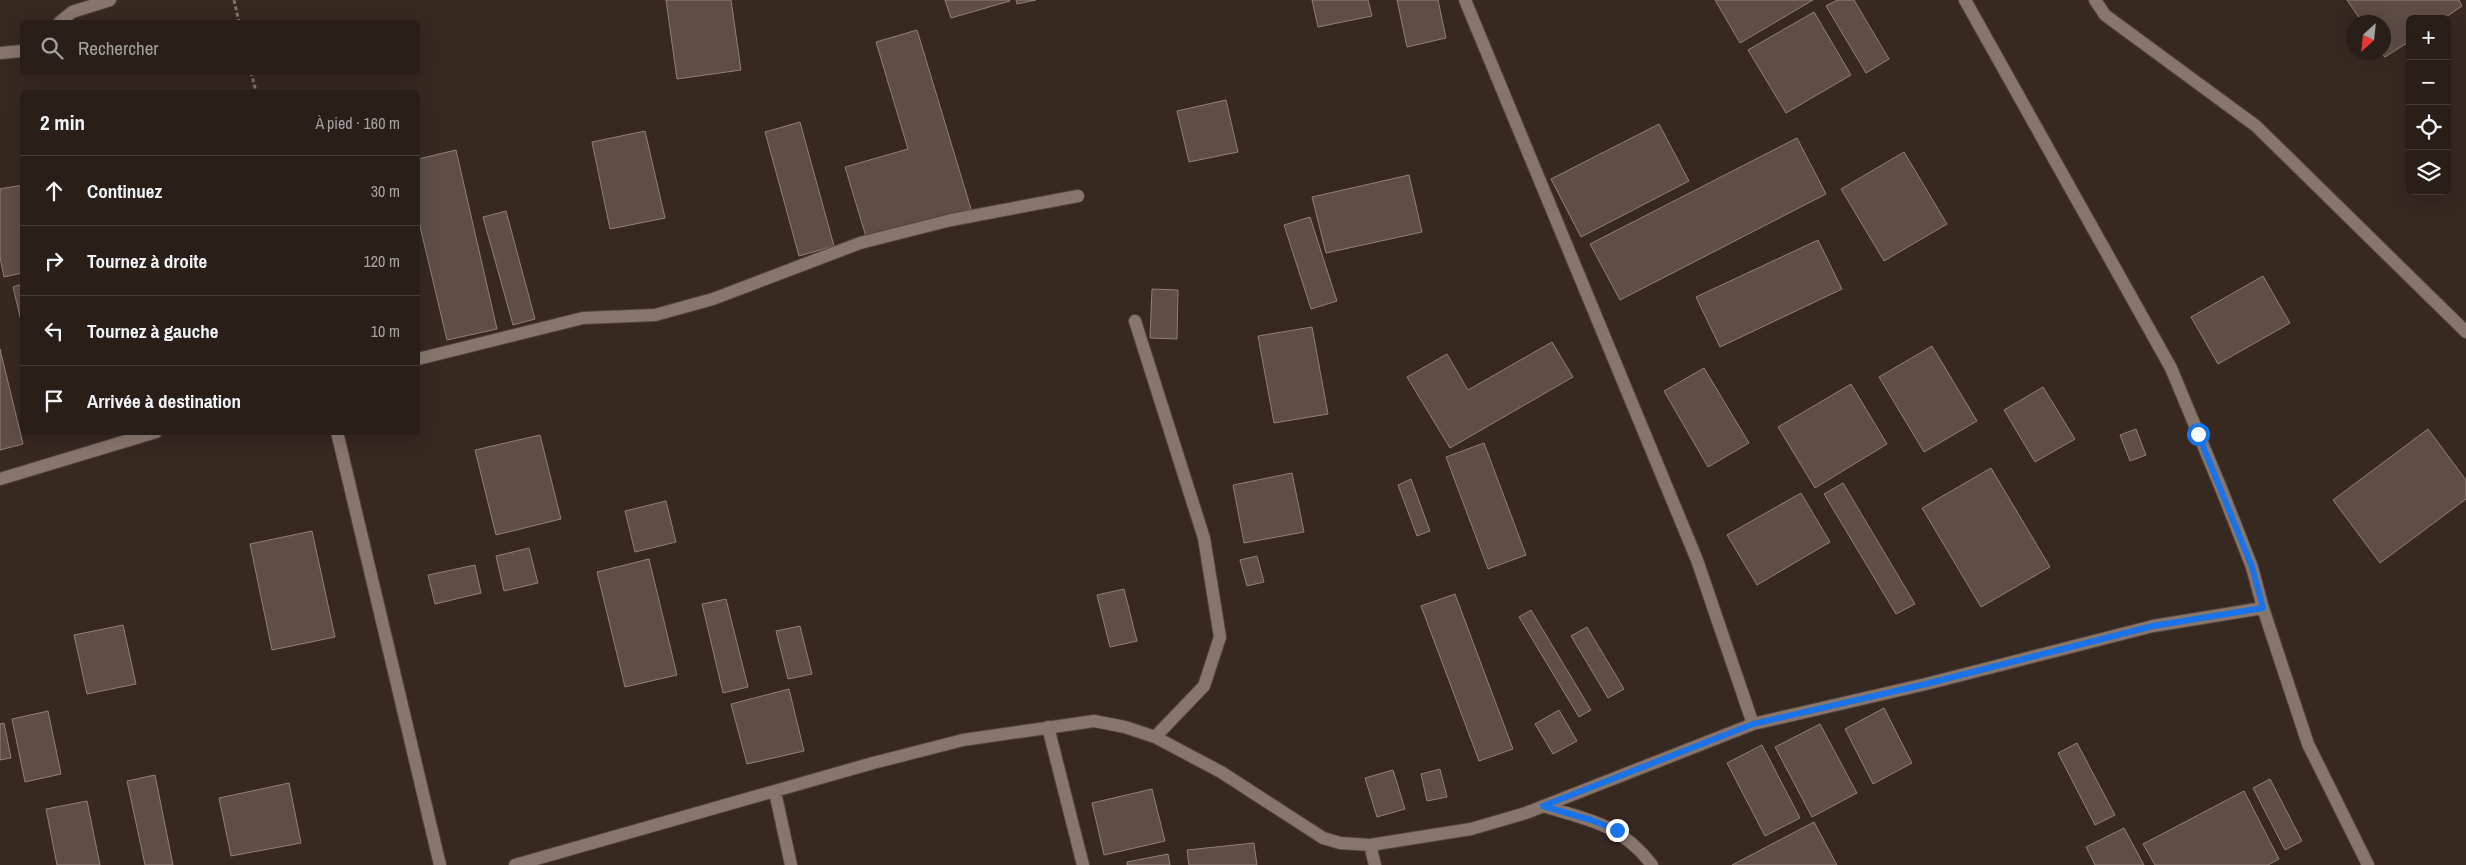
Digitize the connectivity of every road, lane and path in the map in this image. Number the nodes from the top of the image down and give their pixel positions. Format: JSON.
{"nodes":[{"id":1,"x":110,"y":0,"type":"edge"},
{"id":2,"x":234,"y":0,"type":"edge"},
{"id":3,"x":1465,"y":0,"type":"edge"},
{"id":4,"x":1964,"y":0,"type":"edge"},
{"id":5,"x":2095,"y":0,"type":"edge"},
{"id":6,"x":62,"y":20,"type":"edge"},
{"id":7,"x":239,"y":20,"type":"edge"},
{"id":8,"x":20,"y":51,"type":"edge"},
{"id":9,"x":0,"y":53,"type":"edge"},
{"id":10,"x":252,"y":75,"type":"edge"},
{"id":11,"x":256,"y":90,"type":"edge"},
{"id":12,"x":1078,"y":196,"type":"dead end"},
{"id":13,"x":1135,"y":321,"type":"dead end"},
{"id":14,"x":2466,"y":332,"type":"edge"},
{"id":15,"x":420,"y":359,"type":"edge"},
{"id":16,"x":146,"y":435,"type":"edge"},
{"id":17,"x":338,"y":435,"type":"edge"},
{"id":18,"x":0,"y":479,"type":"edge"},
{"id":19,"x":2263,"y":608,"type":"junction"},
{"id":20,"x":1753,"y":724,"type":"junction"},
{"id":21,"x":1048,"y":727,"type":"junction"},
{"id":22,"x":1155,"y":737,"type":"junction"},
{"id":23,"x":775,"y":792,"type":"junction"},
{"id":24,"x":1543,"y":806,"type":"junction"},
{"id":25,"x":1370,"y":845,"type":"junction"},
{"id":26,"x":440,"y":865,"type":"edge"},
{"id":27,"x":515,"y":865,"type":"edge"},
{"id":28,"x":791,"y":865,"type":"edge"},
{"id":29,"x":1083,"y":865,"type":"edge"},
{"id":30,"x":1375,"y":865,"type":"edge"},
{"id":31,"x":1652,"y":865,"type":"edge"},
{"id":32,"x":2368,"y":865,"type":"edge"}],
"edges":[{"from":1,"to":6,"type":"street"},
{"from":2,"to":7,"type":"path"},
{"from":3,"to":20,"type":"street"},
{"from":4,"to":19,"type":"street"},
{"from":5,"to":14,"type":"street"},
{"from":8,"to":9,"type":"street"},
{"from":10,"to":11,"type":"path"},
{"from":12,"to":15,"type":"street"},
{"from":13,"to":22,"type":"street"},
{"from":16,"to":18,"type":"street"},
{"from":17,"to":26,"type":"street"},
{"from":19,"to":20,"type":"street"},
{"from":19,"to":32,"type":"street"},
{"from":20,"to":24,"type":"street"},
{"from":21,"to":22,"type":"street"},
{"from":21,"to":23,"type":"street"},
{"from":21,"to":29,"type":"street"},
{"from":22,"to":25,"type":"street"},
{"from":23,"to":27,"type":"street"},
{"from":23,"to":28,"type":"street"},
{"from":24,"to":25,"type":"street"},
{"from":24,"to":31,"type":"street"},
{"from":25,"to":30,"type":"street"}]}
